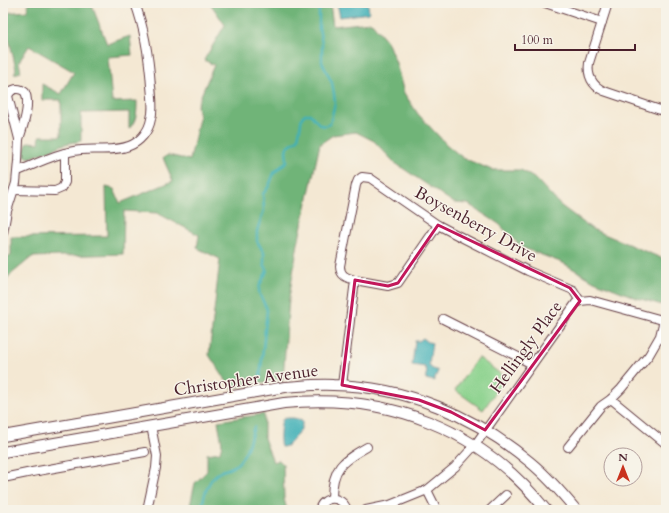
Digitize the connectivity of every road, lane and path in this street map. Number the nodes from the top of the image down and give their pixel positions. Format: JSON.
{"nodes":[{"id":1,"x":135,"y":3,"type":"edge"},
{"id":2,"x":545,"y":3,"type":"edge"},
{"id":3,"x":608,"y":3,"type":"edge"},
{"id":4,"x":602,"y":22,"type":"junction"},
{"id":5,"x":666,"y":112,"type":"edge"},
{"id":6,"x":19,"y":139,"type":"junction"},
{"id":7,"x":65,"y":153,"type":"junction"},
{"id":8,"x":18,"y":171,"type":"junction"},
{"id":9,"x":14,"y":190,"type":"junction"},
{"id":10,"x":438,"y":224,"type":"junction"},
{"id":11,"x":3,"y":234,"type":"edge"},
{"id":12,"x":355,"y":280,"type":"junction"},
{"id":13,"x":580,"y":301,"type":"junction"},
{"id":14,"x":443,"y":319,"type":"dead end"},
{"id":15,"x":665,"y":320,"type":"edge"},
{"id":16,"x":532,"y":364,"type":"junction"},
{"id":17,"x":342,"y":385,"type":"junction"},
{"id":18,"x":611,"y":399,"type":"junction"},
{"id":19,"x":151,"y":426,"type":"junction"},
{"id":20,"x":485,"y":430,"type":"junction"},
{"id":21,"x":3,"y":436,"type":"edge"},
{"id":22,"x":666,"y":444,"type":"edge"},
{"id":23,"x":475,"y":445,"type":"junction"},
{"id":24,"x":367,"y":447,"type":"dead end"},
{"id":25,"x":568,"y":447,"type":"dead end"},
{"id":26,"x":3,"y":452,"type":"edge"},
{"id":27,"x":145,"y":452,"type":"dead end"},
{"id":28,"x":3,"y":478,"type":"edge"},
{"id":29,"x":426,"y":490,"type":"junction"},
{"id":30,"x":506,"y":495,"type":"dead end"},
{"id":31,"x":332,"y":498,"type":"junction"},
{"id":32,"x":147,"y":510,"type":"edge"},
{"id":33,"x":319,"y":510,"type":"edge"},
{"id":34,"x":347,"y":510,"type":"edge"},
{"id":35,"x":366,"y":510,"type":"edge"},
{"id":36,"x":437,"y":510,"type":"edge"},
{"id":37,"x":490,"y":510,"type":"edge"},
{"id":38,"x":546,"y":510,"type":"edge"},
{"id":39,"x":576,"y":510,"type":"edge"}],
"edges":[{"from":1,"to":7,"type":"street"},
{"from":2,"to":4,"type":"street"},
{"from":3,"to":4,"type":"street"},
{"from":4,"to":5,"type":"street"},
{"from":6,"to":6,"type":"street"},
{"from":6,"to":8,"type":"street"},
{"from":7,"to":8,"type":"street"},
{"from":7,"to":9,"type":"street"},
{"from":8,"to":9,"type":"street"},
{"from":9,"to":11,"type":"street"},
{"from":10,"to":12,"type":"street"},
{"from":10,"to":12,"type":"street","name":"Boysenberry Drive"},
{"from":10,"to":13,"type":"street","name":"Boysenberry Drive"},
{"from":12,"to":17,"type":"street"},
{"from":13,"to":15,"type":"street","name":"Hellingly Place"},
{"from":13,"to":16,"type":"street","name":"Hellingly Place"},
{"from":14,"to":16,"type":"street"},
{"from":15,"to":18,"type":"street"},
{"from":16,"to":20,"type":"street","name":"Hellingly Place"},
{"from":17,"to":20,"type":"street","name":"Christopher Avenue"},
{"from":17,"to":21,"type":"street","name":"Christopher Avenue"},
{"from":18,"to":22,"type":"street"},
{"from":18,"to":25,"type":"street"},
{"from":19,"to":23,"type":"street","name":"Christopher Avenue"},
{"from":19,"to":26,"type":"street","name":"Christopher Avenue"},
{"from":19,"to":32,"type":"street"},
{"from":20,"to":23,"type":"street","name":"Hellingly Place"},
{"from":20,"to":39,"type":"street","name":"Christopher Avenue"},
{"from":23,"to":29,"type":"street","name":"Hellingly Place"},
{"from":23,"to":38,"type":"street","name":"Christopher Avenue"},
{"from":24,"to":31,"type":"street"},
{"from":27,"to":28,"type":"street"},
{"from":29,"to":35,"type":"street","name":"Hellingly Place"},
{"from":29,"to":36,"type":"street"},
{"from":30,"to":37,"type":"street"},
{"from":31,"to":33,"type":"street"},
{"from":31,"to":34,"type":"street"}]}
